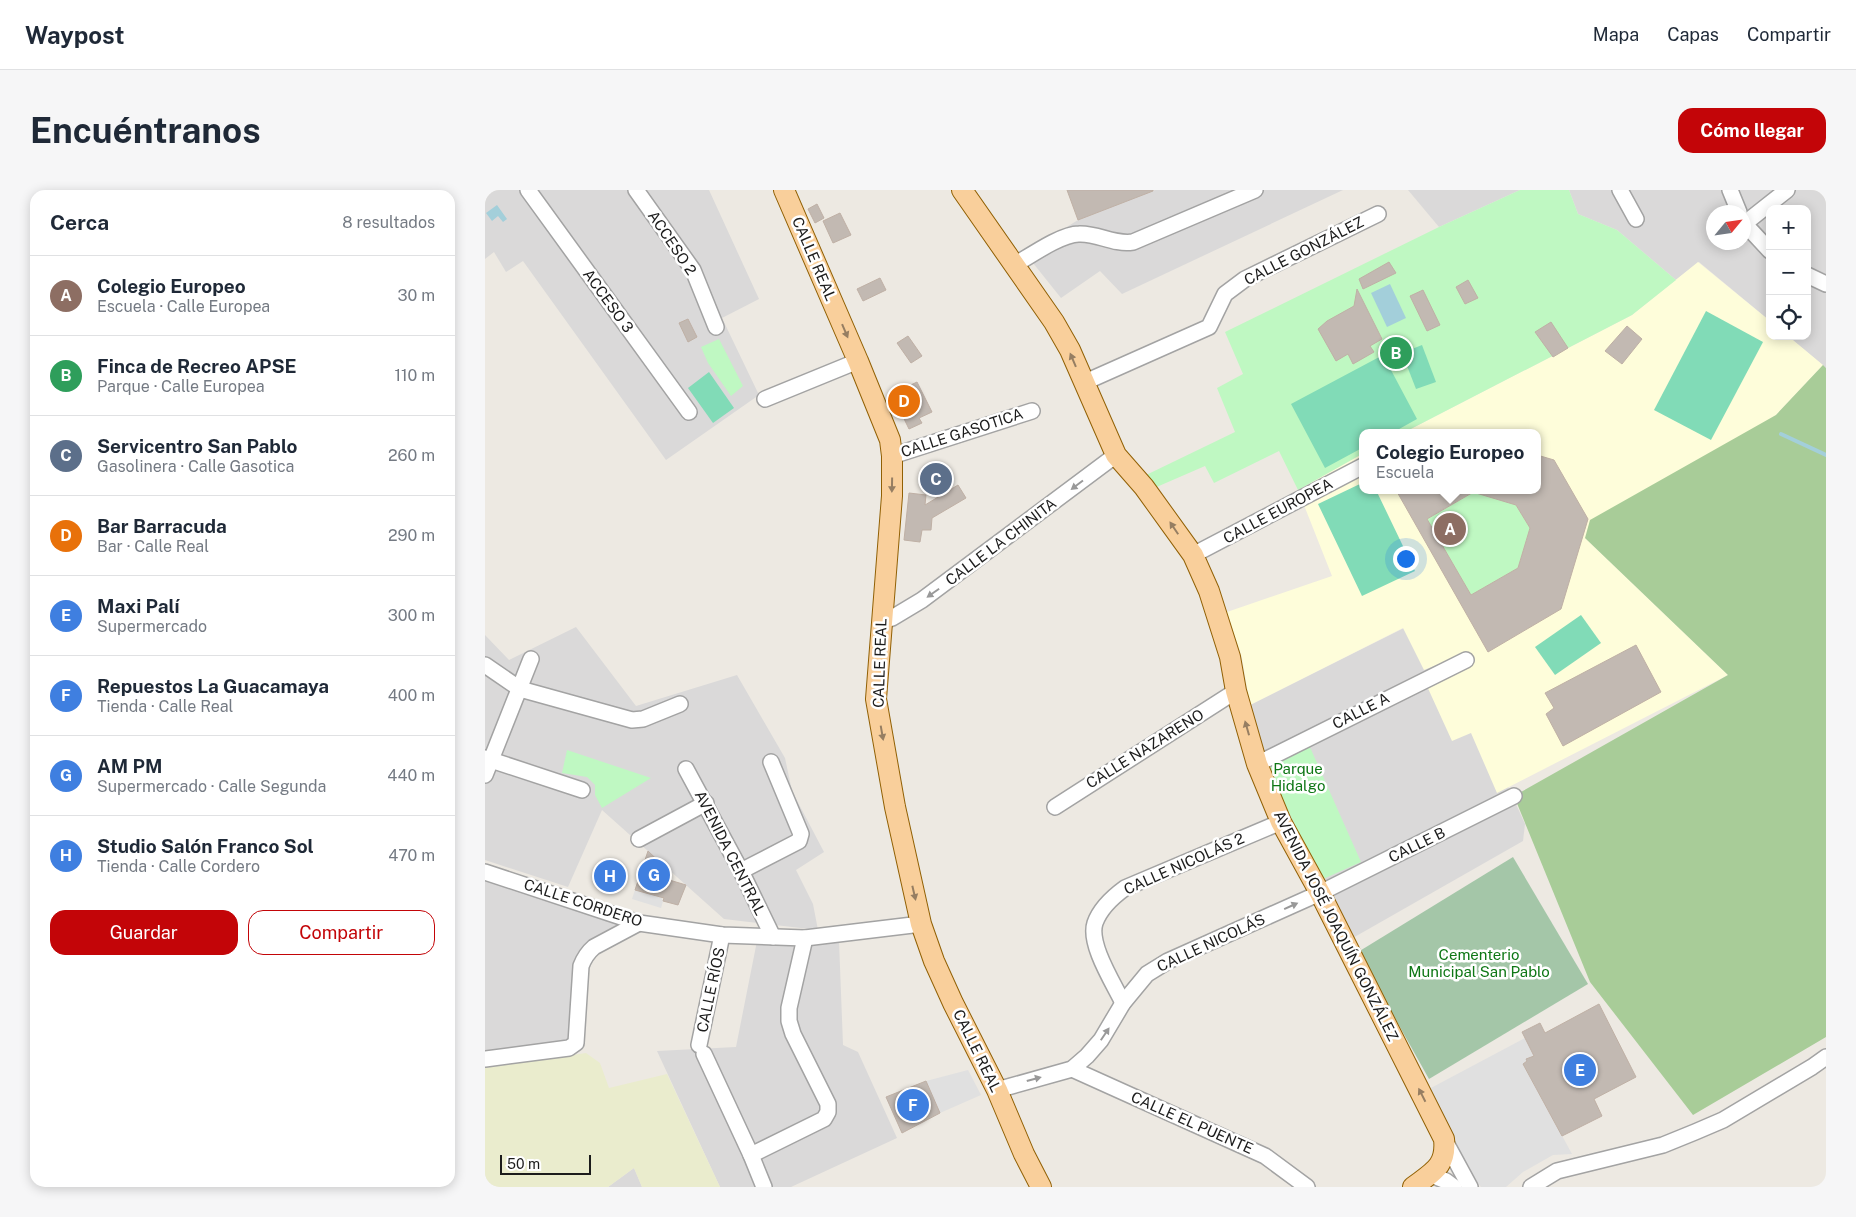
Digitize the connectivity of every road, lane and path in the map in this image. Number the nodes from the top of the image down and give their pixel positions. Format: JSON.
{"nodes":[{"id":1,"x":636,"y":190,"type":"edge"},
{"id":2,"x":784,"y":190,"type":"edge"},
{"id":3,"x":1255,"y":190,"type":"edge"},
{"id":4,"x":1620,"y":190,"type":"edge"},
{"id":5,"x":1730,"y":190,"type":"edge"},
{"id":6,"x":1787,"y":190,"type":"edge"},
{"id":7,"x":532,"y":191,"type":"edge"},
{"id":8,"x":966,"y":191,"type":"edge"},
{"id":9,"x":1736,"y":205,"type":"edge"},
{"id":10,"x":1379,"y":214,"type":"dead end"},
{"id":11,"x":1751,"y":214,"type":"edge"},
{"id":12,"x":1636,"y":219,"type":"dead end"},
{"id":13,"x":1751,"y":230,"type":"edge"},
{"id":14,"x":1769,"y":250,"type":"edge"},
{"id":15,"x":1013,"y":266,"type":"junction"},
{"id":16,"x":1811,"y":277,"type":"edge"},
{"id":17,"x":1826,"y":284,"type":"edge"},
{"id":18,"x":716,"y":327,"type":"dead end"},
{"id":19,"x":858,"y":361,"type":"junction"},
{"id":20,"x":1083,"y":383,"type":"junction"},
{"id":21,"x":765,"y":399,"type":"dead end"},
{"id":22,"x":1032,"y":411,"type":"dead end"},
{"id":23,"x":689,"y":412,"type":"dead end"},
{"id":24,"x":1116,"y":455,"type":"junction"},
{"id":25,"x":892,"y":456,"type":"junction"},
{"id":26,"x":1359,"y":468,"type":"edge"},
{"id":27,"x":1193,"y":556,"type":"junction"},
{"id":28,"x":881,"y":622,"type":"junction"},
{"id":29,"x":531,"y":659,"type":"dead end"},
{"id":30,"x":1466,"y":660,"type":"dead end"},
{"id":31,"x":485,"y":665,"type":"edge"},
{"id":32,"x":520,"y":689,"type":"junction"},
{"id":33,"x":1236,"y":691,"type":"junction"},
{"id":34,"x":680,"y":704,"type":"dead end"},
{"id":35,"x":771,"y":762,"type":"dead end"},
{"id":36,"x":1257,"y":764,"type":"junction"},
{"id":37,"x":487,"y":765,"type":"edge"},
{"id":38,"x":686,"y":769,"type":"dead end"},
{"id":39,"x":582,"y":790,"type":"dead end"},
{"id":40,"x":1514,"y":796,"type":"dead end"},
{"id":41,"x":705,"y":804,"type":"junction"},
{"id":42,"x":1055,"y":807,"type":"dead end"},
{"id":43,"x":1281,"y":822,"type":"junction"},
{"id":44,"x":639,"y":839,"type":"dead end"},
{"id":45,"x":741,"y":871,"type":"junction"},
{"id":46,"x":485,"y":872,"type":"edge"},
{"id":47,"x":1320,"y":893,"type":"junction"},
{"id":48,"x":639,"y":923,"type":"junction"},
{"id":49,"x":921,"y":924,"type":"junction"},
{"id":50,"x":722,"y":935,"type":"junction"},
{"id":51,"x":773,"y":937,"type":"junction"},
{"id":52,"x":805,"y":938,"type":"junction"},
{"id":53,"x":1123,"y":1003,"type":"junction"},
{"id":54,"x":1826,"y":1057,"type":"edge"},
{"id":55,"x":485,"y":1059,"type":"edge"},
{"id":56,"x":1072,"y":1069,"type":"junction"},
{"id":57,"x":997,"y":1090,"type":"junction"},
{"id":58,"x":1444,"y":1139,"type":"junction"},
{"id":59,"x":751,"y":1155,"type":"junction"},
{"id":60,"x":1429,"y":1174,"type":"junction"},
{"id":61,"x":763,"y":1187,"type":"edge"},
{"id":62,"x":1041,"y":1187,"type":"edge"},
{"id":63,"x":1307,"y":1187,"type":"edge"},
{"id":64,"x":1413,"y":1187,"type":"edge"},
{"id":65,"x":1453,"y":1187,"type":"edge"},
{"id":66,"x":1470,"y":1187,"type":"edge"},
{"id":67,"x":1531,"y":1187,"type":"edge"}],
"edges":[{"from":1,"to":18,"type":"street","name":"ACCESO 2"},
{"from":2,"to":19,"type":"main road","name":"CALLE REAL","one_way":true},
{"from":3,"to":15,"type":"street"},
{"from":4,"to":12,"type":"street"},
{"from":5,"to":9,"type":"street"},
{"from":6,"to":11,"type":"street"},
{"from":7,"to":23,"type":"street","name":"ACCESO 3"},
{"from":8,"to":15,"type":"main road","name":"AVENIDA JOSÉ JOAQUÍN GONZÁLEZ"},
{"from":10,"to":20,"type":"street","name":"CALLE GONZÁLEZ"},
{"from":13,"to":14,"type":"street"},
{"from":20,"to":15,"type":"main road","name":"AVENIDA JOSÉ JOAQUÍN GONZÁLEZ","one_way":true},
{"from":16,"to":17,"type":"street"},
{"from":19,"to":21,"type":"street"},
{"from":19,"to":25,"type":"main road","name":"CALLE REAL"},
{"from":20,"to":24,"type":"main road","name":"AVENIDA JOSÉ JOAQUÍN GONZÁLEZ"},
{"from":22,"to":25,"type":"street","name":"CALLE GASOTICA"},
{"from":27,"to":24,"type":"main road","name":"AVENIDA JOSÉ JOAQUÍN GONZÁLEZ","one_way":true},
{"from":24,"to":28,"type":"street","name":"CALLE LA CHINITA","one_way":true},
{"from":25,"to":28,"type":"main road","name":"CALLE REAL","one_way":true},
{"from":26,"to":27,"type":"street","name":"CALLE EUROPEA"},
{"from":27,"to":33,"type":"main road","name":"AVENIDA JOSÉ JOAQUÍN GONZÁLEZ"},
{"from":28,"to":49,"type":"main road","name":"CALLE REAL","one_way":true},
{"from":29,"to":32,"type":"street"},
{"from":30,"to":36,"type":"street","name":"CALLE A"},
{"from":31,"to":32,"type":"street"},
{"from":32,"to":34,"type":"street"},
{"from":32,"to":37,"type":"street"},
{"from":36,"to":33,"type":"main road","name":"AVENIDA JOSÉ JOAQUÍN GONZÁLEZ","one_way":true},
{"from":33,"to":42,"type":"street","name":"CALLE NAZARENO"},
{"from":35,"to":45,"type":"street"},
{"from":36,"to":43,"type":"main road","name":"AVENIDA JOSÉ JOAQUÍN GONZÁLEZ"},
{"from":37,"to":39,"type":"street"},
{"from":38,"to":41,"type":"street","name":"AVENIDA CENTRAL"},
{"from":40,"to":47,"type":"street","name":"CALLE B"},
{"from":41,"to":44,"type":"street"},
{"from":41,"to":45,"type":"street","name":"AVENIDA CENTRAL"},
{"from":43,"to":47,"type":"main road","name":"AVENIDA JOSÉ JOAQUÍN GONZÁLEZ"},
{"from":43,"to":53,"type":"street","name":"CALLE NICOLÁS 2"},
{"from":45,"to":51,"type":"street","name":"AVENIDA CENTRAL"},
{"from":46,"to":48,"type":"street","name":"CALLE CORDERO"},
{"from":53,"to":47,"type":"street","name":"CALLE NICOLÁS","one_way":true},
{"from":58,"to":47,"type":"main road","name":"AVENIDA JOSÉ JOAQUÍN GONZÁLEZ","one_way":true},
{"from":48,"to":50,"type":"street","name":"CALLE CORDERO"},
{"from":48,"to":55,"type":"street"},
{"from":49,"to":52,"type":"street","name":"CALLE CORDERO"},
{"from":49,"to":57,"type":"main road","name":"CALLE REAL"},
{"from":50,"to":51,"type":"street","name":"CALLE CORDERO"},
{"from":50,"to":59,"type":"street","name":"CALLE RÍOS"},
{"from":51,"to":52,"type":"street","name":"CALLE CORDERO"},
{"from":52,"to":59,"type":"street"},
{"from":56,"to":53,"type":"street","name":"CALLE NICOLÁS","one_way":true},
{"from":54,"to":67,"type":"street"},
{"from":57,"to":56,"type":"street","name":"CALLE NICOLÁS","one_way":true},
{"from":56,"to":63,"type":"street","name":"CALLE EL PUENTE"},
{"from":57,"to":62,"type":"main road","name":"CALLE REAL"},
{"from":58,"to":60,"type":"main road"},
{"from":58,"to":66,"type":"street","name":"AVENIDA JOSÉ JOAQUÍN GONZÁLEZ"},
{"from":59,"to":61,"type":"street"},
{"from":60,"to":64,"type":"main road"},
{"from":60,"to":65,"type":"street"}]}
